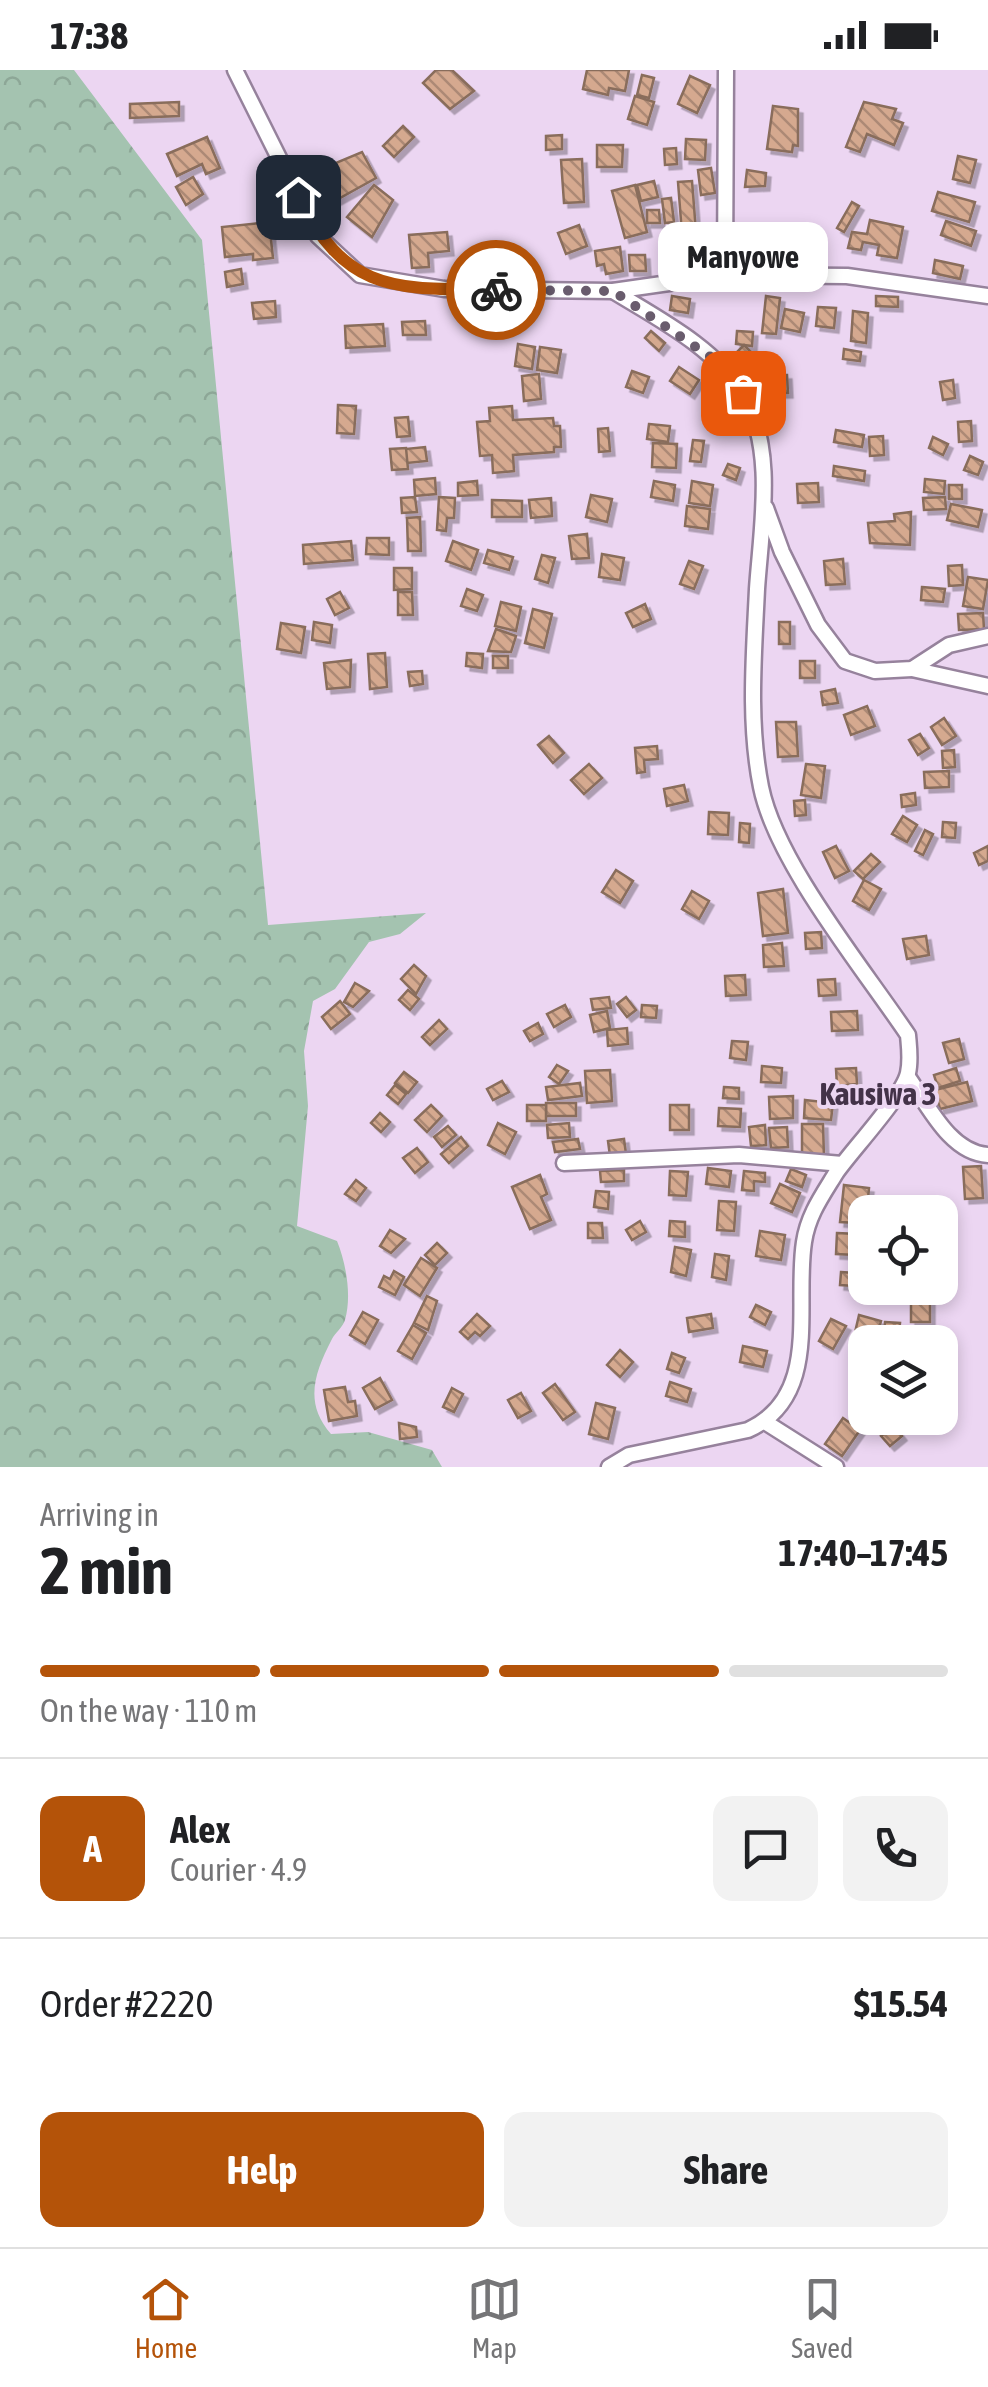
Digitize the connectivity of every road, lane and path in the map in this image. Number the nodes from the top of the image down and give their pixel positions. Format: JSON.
{"nodes":[{"id":1,"x":235,"y":70,"type":"edge"},
{"id":2,"x":726,"y":70,"type":"edge"},
{"id":3,"x":724,"y":275,"type":"junction"},
{"id":4,"x":613,"y":291,"type":"junction"},
{"id":5,"x":988,"y":296,"type":"edge"},
{"id":6,"x":762,"y":498,"type":"junction"},
{"id":7,"x":988,"y":636,"type":"edge"},
{"id":8,"x":912,"y":669,"type":"junction"},
{"id":9,"x":988,"y":686,"type":"edge"},
{"id":10,"x":908,"y":1077,"type":"junction"},
{"id":11,"x":988,"y":1155,"type":"edge"},
{"id":12,"x":564,"y":1163,"type":"dead end"},
{"id":13,"x":842,"y":1164,"type":"junction"},
{"id":14,"x":765,"y":1422,"type":"junction"},
{"id":15,"x":609,"y":1467,"type":"edge"},
{"id":16,"x":836,"y":1467,"type":"edge"}],
"edges":[{"from":1,"to":4,"type":"street"},
{"from":2,"to":3,"type":"street"},
{"from":3,"to":4,"type":"street"},
{"from":3,"to":5,"type":"street"},
{"from":4,"to":6,"type":"street"},
{"from":6,"to":8,"type":"street"},
{"from":6,"to":10,"type":"street"},
{"from":7,"to":8,"type":"street"},
{"from":8,"to":9,"type":"street"},
{"from":10,"to":11,"type":"street"},
{"from":10,"to":13,"type":"street"},
{"from":12,"to":13,"type":"street"},
{"from":13,"to":14,"type":"street"},
{"from":14,"to":15,"type":"street"},
{"from":14,"to":16,"type":"street"}]}
